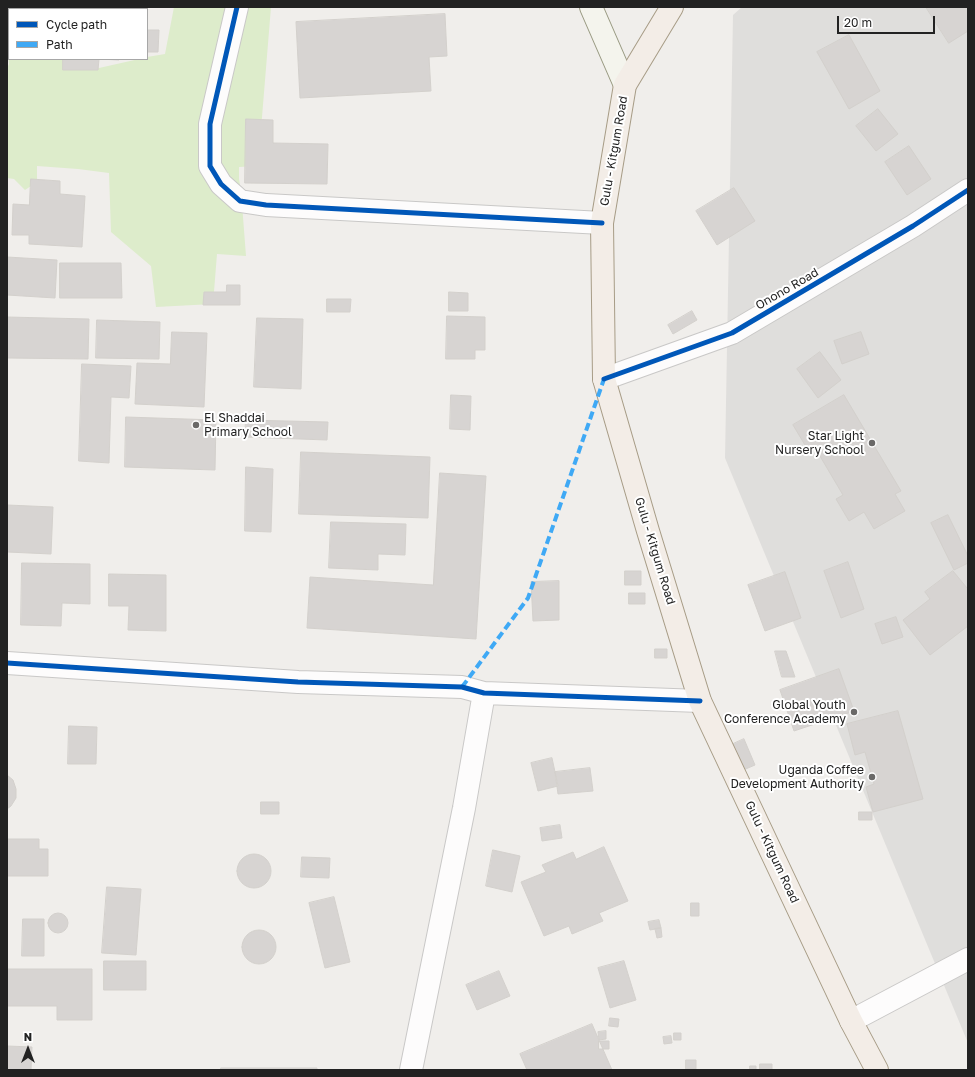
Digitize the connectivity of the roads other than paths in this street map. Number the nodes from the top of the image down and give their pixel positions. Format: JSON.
{"nodes":[{"id":1,"x":237,"y":7,"type":"edge"},
{"id":2,"x":591,"y":7,"type":"edge"},
{"id":3,"x":672,"y":7,"type":"edge"},
{"id":4,"x":625,"y":85,"type":"junction"},
{"id":5,"x":968,"y":190,"type":"edge"},
{"id":6,"x":602,"y":223,"type":"junction"},
{"id":7,"x":604,"y":379,"type":"junction"},
{"id":8,"x":7,"y":663,"type":"edge"},
{"id":9,"x":484,"y":693,"type":"junction"},
{"id":10,"x":700,"y":701,"type":"junction"},
{"id":11,"x":968,"y":959,"type":"edge"},
{"id":12,"x":852,"y":1021,"type":"junction"},
{"id":13,"x":410,"y":1070,"type":"edge"},
{"id":14,"x":877,"y":1070,"type":"edge"}],
"edges":[{"from":1,"to":6,"type":"street"},
{"from":2,"to":4,"type":"street"},
{"from":3,"to":4,"type":"main road","name":"Gulu - Kitgum Road"},
{"from":4,"to":6,"type":"main road","name":"Gulu - Kitgum Road"},
{"from":5,"to":7,"type":"street","name":"Onono Road"},
{"from":6,"to":7,"type":"main road","name":"Gulu - Kitgum Road"},
{"from":7,"to":10,"type":"main road","name":"Gulu - Kitgum Road"},
{"from":8,"to":9,"type":"street"},
{"from":9,"to":10,"type":"street"},
{"from":9,"to":13,"type":"street"},
{"from":10,"to":12,"type":"main road","name":"Gulu - Kitgum Road"},
{"from":11,"to":12,"type":"street"},
{"from":12,"to":14,"type":"main road","name":"Gulu - Kitgum Road"}]}
